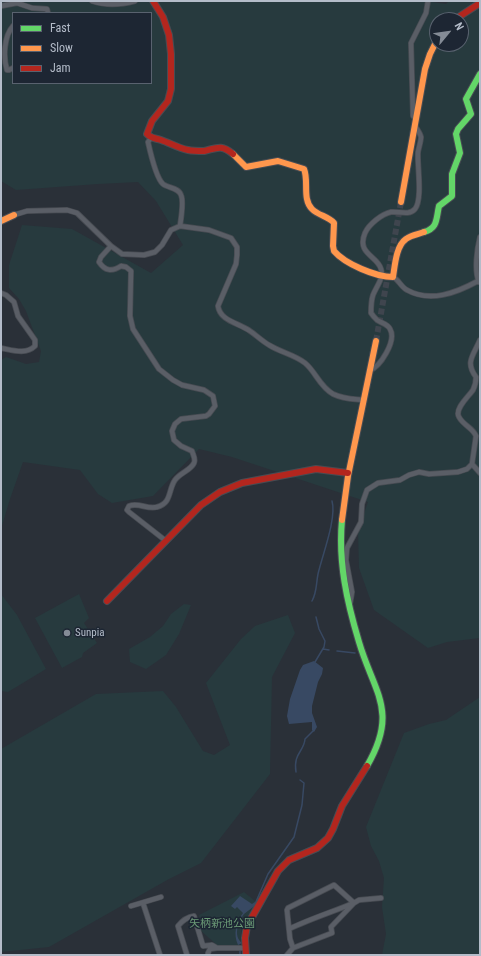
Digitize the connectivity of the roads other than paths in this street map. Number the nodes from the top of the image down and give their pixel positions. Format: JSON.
{"nodes":[{"id":1,"x":92,"y":1,"type":"edge"},
{"id":2,"x":135,"y":1,"type":"edge"},
{"id":3,"x":152,"y":1,"type":"edge"},
{"id":4,"x":428,"y":1,"type":"edge"},
{"id":5,"x":480,"y":3,"type":"edge"},
{"id":6,"x":1,"y":6,"type":"edge"},
{"id":7,"x":48,"y":12,"type":"edge"},
{"id":8,"x":464,"y":12,"type":"edge"},
{"id":9,"x":12,"y":27,"type":"edge"},
{"id":10,"x":431,"y":52,"type":"edge"},
{"id":11,"x":12,"y":68,"type":"edge"},
{"id":12,"x":480,"y":74,"type":"edge"},
{"id":13,"x":415,"y":123,"type":"junction"},
{"id":14,"x":151,"y":138,"type":"junction"},
{"id":15,"x":401,"y":202,"type":"tunnel mouth"},
{"id":16,"x":14,"y":215,"type":"joint"},
{"id":17,"x":1,"y":221,"type":"edge"},
{"id":18,"x":180,"y":226,"type":"junction"},
{"id":19,"x":480,"y":237,"type":"edge"},
{"id":20,"x":111,"y":246,"type":"junction"},
{"id":21,"x":381,"y":276,"type":"junction"},
{"id":22,"x":393,"y":277,"type":"junction"},
{"id":23,"x":479,"y":283,"type":"edge"},
{"id":24,"x":1,"y":293,"type":"edge"},
{"id":25,"x":480,"y":340,"type":"edge"},
{"id":26,"x":376,"y":341,"type":"tunnel mouth"},
{"id":27,"x":1,"y":348,"type":"edge"},
{"id":28,"x":369,"y":371,"type":"junction"},
{"id":29,"x":363,"y":400,"type":"junction"},
{"id":30,"x":472,"y":464,"type":"junction"},
{"id":31,"x":348,"y":473,"type":"junction"},
{"id":32,"x":480,"y":473,"type":"edge"},
{"id":33,"x":166,"y":541,"type":"junction"},
{"id":34,"x":106,"y":601,"type":"dead end"},
{"id":35,"x":349,"y":608,"type":"junction"},
{"id":36,"x":162,"y":897,"type":"dead end"},
{"id":37,"x":381,"y":898,"type":"dead end"},
{"id":38,"x":143,"y":903,"type":"junction"},
{"id":39,"x":354,"y":904,"type":"junction"},
{"id":40,"x":130,"y":906,"type":"dead end"},
{"id":41,"x":289,"y":930,"type":"junction"},
{"id":42,"x":241,"y":947,"type":"junction"},
{"id":43,"x":217,"y":948,"type":"junction"},
{"id":44,"x":293,"y":948,"type":"junction"},
{"id":45,"x":160,"y":955,"type":"edge"},
{"id":46,"x":187,"y":955,"type":"edge"},
{"id":47,"x":208,"y":955,"type":"edge"},
{"id":48,"x":246,"y":955,"type":"edge"},
{"id":49,"x":287,"y":955,"type":"edge"}],
"edges":[{"from":1,"to":2,"type":"street"},
{"from":3,"to":14,"type":"street"},
{"from":4,"to":13,"type":"street"},
{"from":5,"to":8,"type":"street"},
{"from":6,"to":7,"type":"street"},
{"from":9,"to":11,"type":"street"},
{"from":10,"to":13,"type":"street"},
{"from":12,"to":22,"type":"street"},
{"from":13,"to":15,"type":"street"},
{"from":13,"to":21,"type":"street"},
{"from":14,"to":18,"type":"street"},
{"from":14,"to":21,"type":"street"},
{"from":16,"to":17,"type":"street"},
{"from":16,"to":20,"type":"street"},
{"from":18,"to":20,"type":"street"},
{"from":18,"to":29,"type":"street"},
{"from":19,"to":23,"type":"street"},
{"from":20,"to":33,"type":"street"},
{"from":21,"to":22,"type":"street"},
{"from":21,"to":28,"type":"street"},
{"from":22,"to":23,"type":"street"},
{"from":24,"to":27,"type":"street"},
{"from":25,"to":30,"type":"street"},
{"from":26,"to":28,"type":"street"},
{"from":28,"to":29,"type":"street"},
{"from":29,"to":31,"type":"street"},
{"from":30,"to":32,"type":"street"},
{"from":30,"to":35,"type":"street"},
{"from":31,"to":33,"type":"street"},
{"from":31,"to":35,"type":"street"},
{"from":33,"to":34,"type":"street"},
{"from":35,"to":42,"type":"street"},
{"from":36,"to":38,"type":"street"},
{"from":37,"to":39,"type":"street"},
{"from":38,"to":40,"type":"street"},
{"from":38,"to":45,"type":"street"},
{"from":39,"to":41,"type":"street"},
{"from":39,"to":41,"type":"street"},
{"from":39,"to":44,"type":"street"},
{"from":41,"to":44,"type":"street"},
{"from":42,"to":43,"type":"street"},
{"from":42,"to":48,"type":"street"},
{"from":43,"to":46,"type":"street"},
{"from":43,"to":47,"type":"street"},
{"from":44,"to":49,"type":"street"}]}
